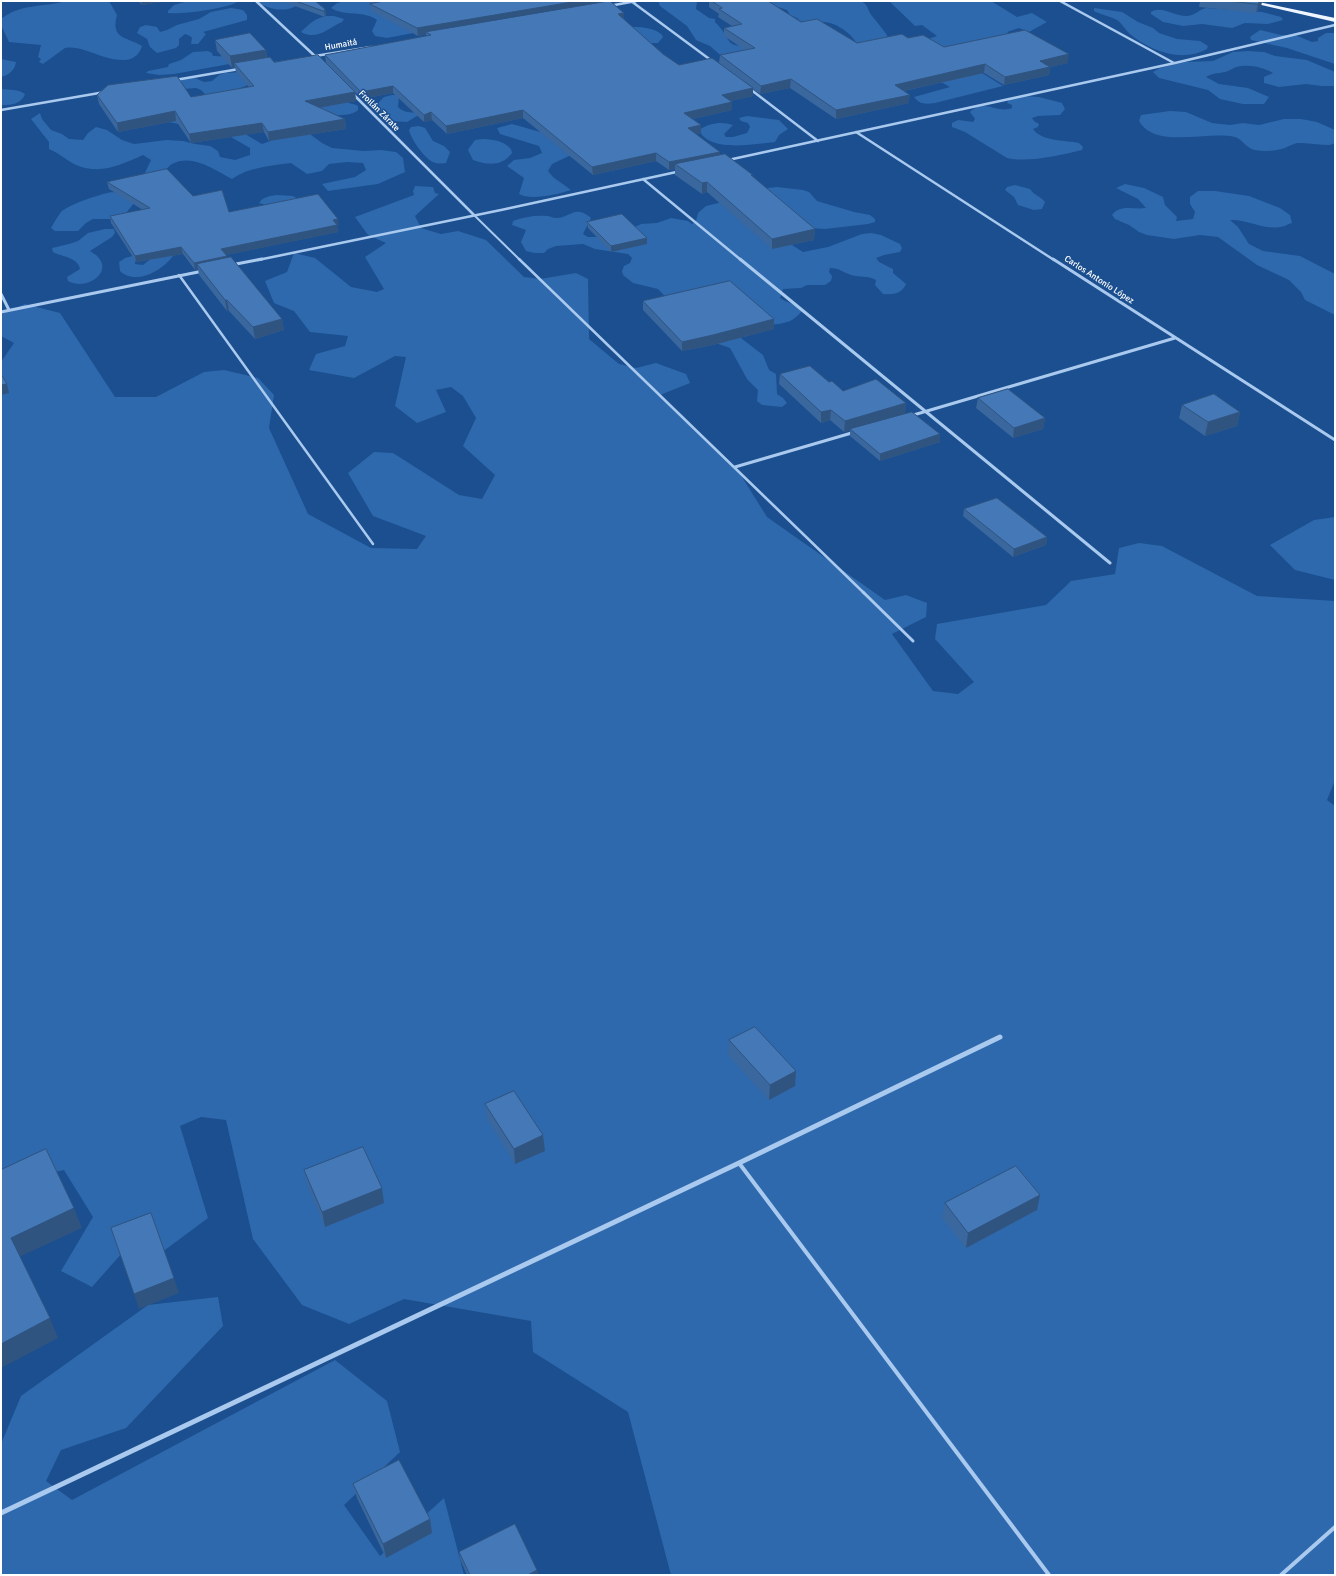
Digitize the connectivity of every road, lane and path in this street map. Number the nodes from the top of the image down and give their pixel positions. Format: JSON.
{"nodes":[{"id":1,"x":256,"y":1,"type":"edge"},
{"id":2,"x":631,"y":1,"type":"edge"},
{"id":3,"x":636,"y":1,"type":"edge"},
{"id":4,"x":1060,"y":1,"type":"edge"},
{"id":5,"x":1247,"y":1,"type":"edge"},
{"id":6,"x":609,"y":6,"type":"edge"},
{"id":7,"x":1335,"y":20,"type":"edge"},
{"id":8,"x":1335,"y":25,"type":"edge"},
{"id":9,"x":377,"y":46,"type":"edge"},
{"id":10,"x":315,"y":56,"type":"junction"},
{"id":11,"x":307,"y":58,"type":"edge"},
{"id":12,"x":320,"y":62,"type":"edge"},
{"id":13,"x":713,"y":62,"type":"edge"},
{"id":14,"x":1175,"y":63,"type":"junction"},
{"id":15,"x":244,"y":68,"type":"edge"},
{"id":16,"x":174,"y":80,"type":"edge"},
{"id":17,"x":744,"y":85,"type":"edge"},
{"id":18,"x":348,"y":89,"type":"edge"},
{"id":19,"x":111,"y":91,"type":"edge"},
{"id":20,"x":1,"y":110,"type":"edge"},
{"id":21,"x":856,"y":132,"type":"junction"},
{"id":22,"x":818,"y":141,"type":"junction"},
{"id":23,"x":727,"y":160,"type":"edge"},
{"id":24,"x":681,"y":170,"type":"edge"},
{"id":25,"x":643,"y":179,"type":"junction"},
{"id":26,"x":474,"y":215,"type":"junction"},
{"id":27,"x":225,"y":266,"type":"edge"},
{"id":28,"x":210,"y":269,"type":"edge"},
{"id":29,"x":179,"y":276,"type":"junction"},
{"id":30,"x":1,"y":294,"type":"edge"},
{"id":31,"x":9,"y":310,"type":"junction"},
{"id":32,"x":1,"y":312,"type":"edge"},
{"id":33,"x":1176,"y":338,"type":"junction"},
{"id":34,"x":925,"y":411,"type":"junction"},
{"id":35,"x":902,"y":418,"type":"edge"},
{"id":36,"x":857,"y":431,"type":"edge"},
{"id":37,"x":1335,"y":440,"type":"edge"},
{"id":38,"x":735,"y":467,"type":"junction"},
{"id":39,"x":373,"y":544,"type":"dead end"},
{"id":40,"x":1110,"y":563,"type":"dead end"},
{"id":41,"x":913,"y":641,"type":"dead end"},
{"id":42,"x":1000,"y":1037,"type":"dead end"},
{"id":43,"x":739,"y":1163,"type":"junction"},
{"id":44,"x":1,"y":1513,"type":"edge"},
{"id":45,"x":1335,"y":1527,"type":"edge"},
{"id":46,"x":1049,"y":1575,"type":"edge"},
{"id":47,"x":1281,"y":1575,"type":"edge"}],
"edges":[{"from":1,"to":10,"type":"street"},
{"from":2,"to":3,"type":"street"},
{"from":2,"to":6,"type":"street"},
{"from":2,"to":13,"type":"street"},
{"from":4,"to":14,"type":"street"},
{"from":5,"to":7,"type":"main road"},
{"from":8,"to":14,"type":"street"},
{"from":9,"to":10,"type":"street","name":"Humaitá"},
{"from":10,"to":11,"type":"street","name":"Humaitá"},
{"from":10,"to":12,"type":"street"},
{"from":14,"to":21,"type":"street"},
{"from":15,"to":16,"type":"street"},
{"from":17,"to":22,"type":"street"},
{"from":18,"to":26,"type":"street","name":"Froilán Zárate"},
{"from":19,"to":20,"type":"street"},
{"from":21,"to":22,"type":"street"},
{"from":21,"to":33,"type":"street","name":"Carlos Antonio López"},
{"from":22,"to":23,"type":"street"},
{"from":24,"to":25,"type":"street"},
{"from":25,"to":26,"type":"street"},
{"from":25,"to":34,"type":"street"},
{"from":26,"to":27,"type":"street"},
{"from":26,"to":38,"type":"lane"},
{"from":28,"to":29,"type":"street"},
{"from":29,"to":31,"type":"street"},
{"from":29,"to":39,"type":"lane"},
{"from":30,"to":31,"type":"street"},
{"from":31,"to":32,"type":"street"},
{"from":33,"to":34,"type":"street"},
{"from":33,"to":37,"type":"street","name":"Carlos Antonio López"},
{"from":34,"to":35,"type":"street"},
{"from":34,"to":40,"type":"street"},
{"from":36,"to":38,"type":"street"},
{"from":38,"to":41,"type":"lane"},
{"from":42,"to":43,"type":"street"},
{"from":43,"to":44,"type":"street"},
{"from":43,"to":46,"type":"lane"},
{"from":45,"to":47,"type":"lane"}]}
